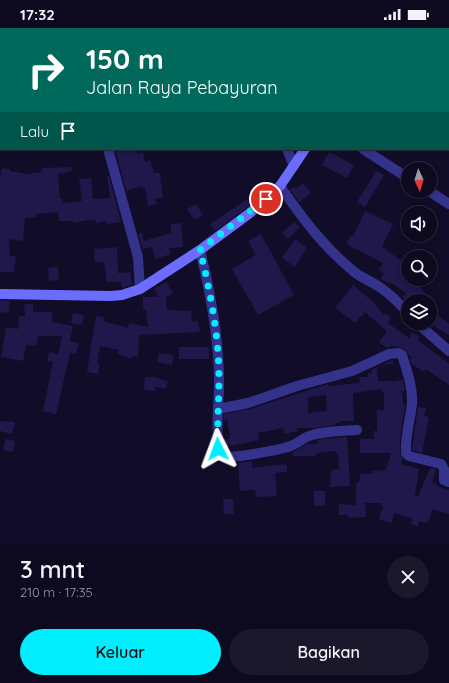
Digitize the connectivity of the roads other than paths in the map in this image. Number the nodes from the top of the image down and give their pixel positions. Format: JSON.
{"nodes":[{"id":1,"x":108,"y":150,"type":"edge"},
{"id":2,"x":287,"y":150,"type":"edge"},
{"id":3,"x":304,"y":150,"type":"edge"},
{"id":4,"x":365,"y":150,"type":"edge"},
{"id":5,"x":294,"y":166,"type":"junction"},
{"id":6,"x":401,"y":173,"type":"edge"},
{"id":7,"x":280,"y":186,"type":"junction"},
{"id":8,"x":437,"y":196,"type":"edge"},
{"id":9,"x":449,"y":204,"type":"edge"},
{"id":10,"x":200,"y":250,"type":"junction"},
{"id":11,"x":140,"y":289,"type":"junction"},
{"id":12,"x":0,"y":294,"type":"edge"},
{"id":13,"x":401,"y":305,"type":"edge"},
{"id":14,"x":425,"y":330,"type":"edge"},
{"id":15,"x":449,"y":351,"type":"edge"},
{"id":16,"x":218,"y":409,"type":"junction"},
{"id":17,"x":357,"y":430,"type":"dead end"},
{"id":18,"x":449,"y":482,"type":"edge"}],
"edges":[{"from":1,"to":11,"type":"street"},
{"from":2,"to":5,"type":"street"},
{"from":3,"to":5,"type":"main road"},
{"from":4,"to":6,"type":"street"},
{"from":5,"to":7,"type":"main road"},
{"from":7,"to":10,"type":"main road"},
{"from":7,"to":13,"type":"street"},
{"from":8,"to":9,"type":"street"},
{"from":10,"to":11,"type":"main road"},
{"from":10,"to":16,"type":"street"},
{"from":11,"to":12,"type":"main road"},
{"from":14,"to":15,"type":"street"},
{"from":16,"to":17,"type":"street"},
{"from":16,"to":18,"type":"street"}]}
